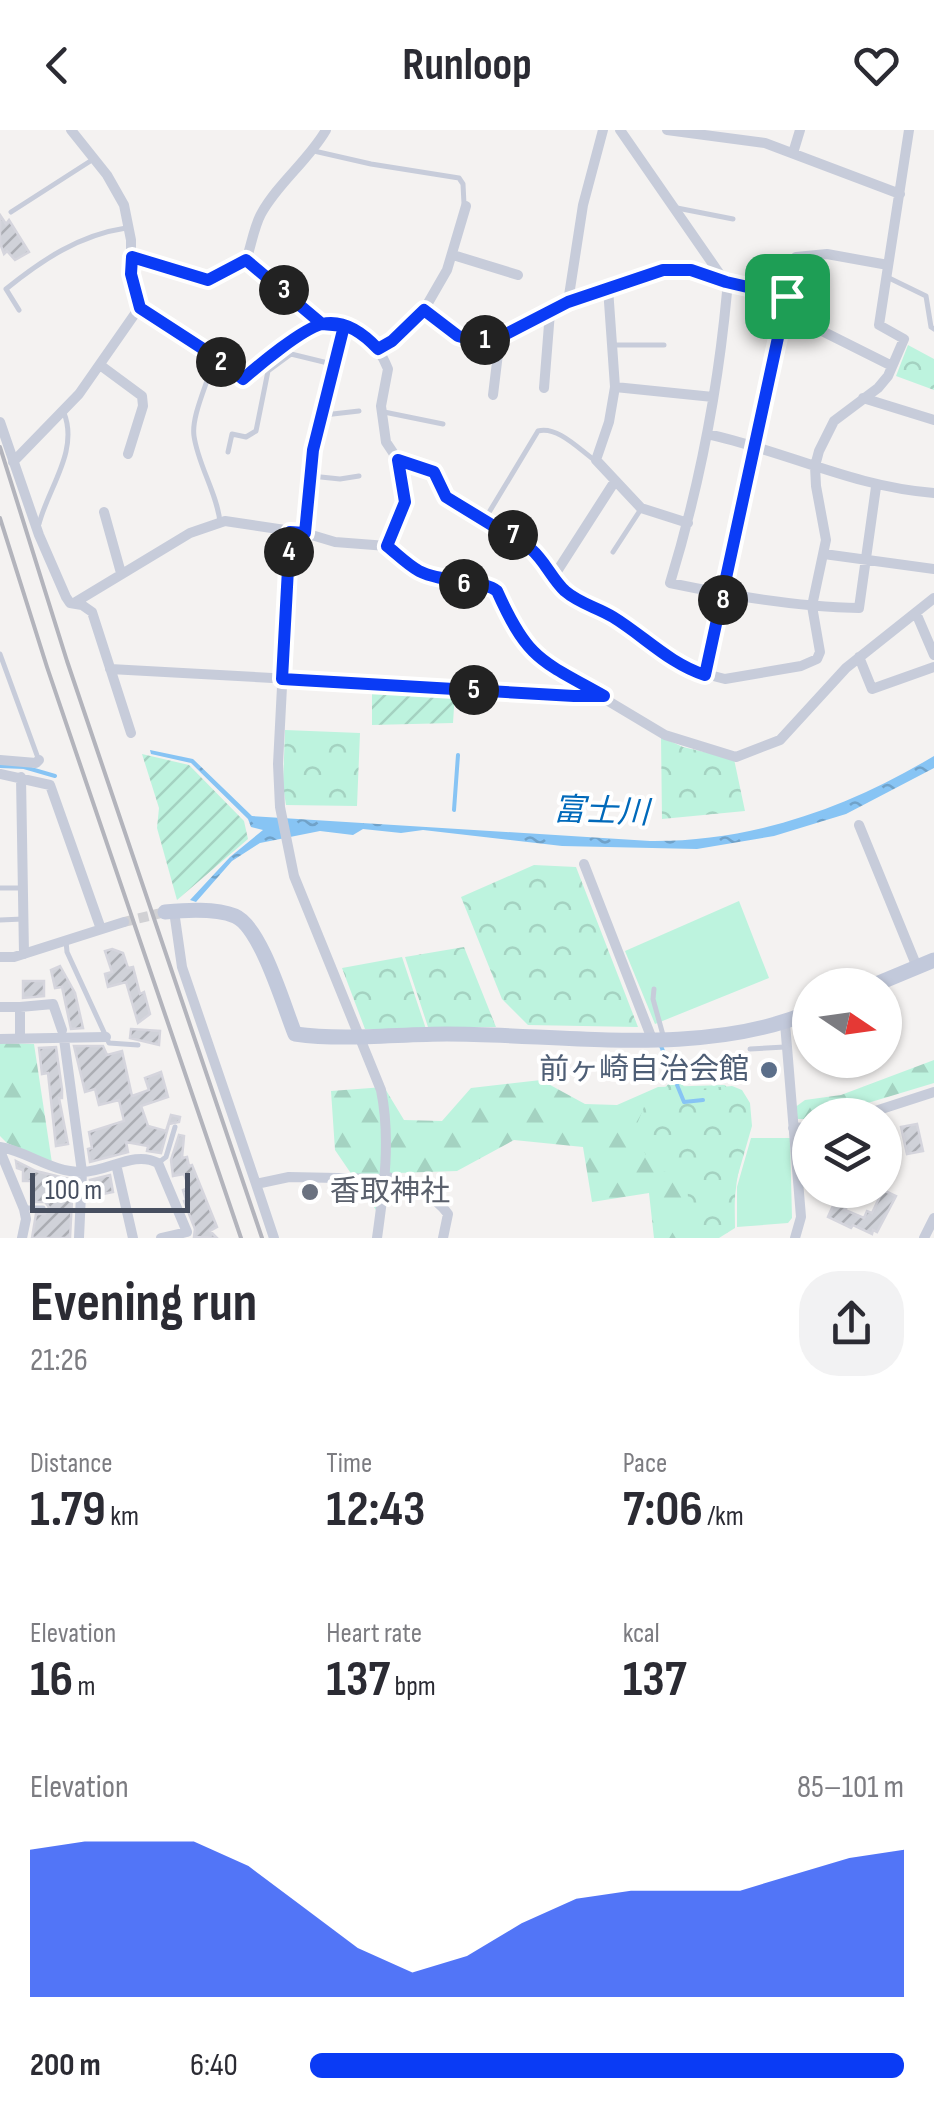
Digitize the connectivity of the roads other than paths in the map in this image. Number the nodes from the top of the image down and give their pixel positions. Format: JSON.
{"nodes":[{"id":1,"x":71,"y":130,"type":"edge"},
{"id":2,"x":326,"y":130,"type":"edge"},
{"id":3,"x":602,"y":130,"type":"edge"},
{"id":4,"x":620,"y":130,"type":"edge"},
{"id":5,"x":667,"y":130,"type":"edge"},
{"id":6,"x":800,"y":130,"type":"edge"},
{"id":7,"x":909,"y":130,"type":"edge"},
{"id":8,"x":743,"y":135,"type":"edge"},
{"id":9,"x":314,"y":151,"type":"junction"},
{"id":10,"x":794,"y":153,"type":"junction"},
{"id":11,"x":94,"y":159,"type":"junction"},
{"id":12,"x":900,"y":194,"type":"junction"},
{"id":13,"x":466,"y":206,"type":"joint"},
{"id":14,"x":674,"y":208,"type":"junction"},
{"id":15,"x":11,"y":212,"type":"dead end"},
{"id":16,"x":733,"y":219,"type":"dead end"},
{"id":17,"x":129,"y":228,"type":"junction"},
{"id":18,"x":453,"y":256,"type":"junction"},
{"id":19,"x":132,"y":257,"type":"junction"},
{"id":20,"x":246,"y":260,"type":"junction"},
{"id":21,"x":887,"y":271,"type":"junction"},
{"id":22,"x":518,"y":275,"type":"dead end"},
{"id":23,"x":726,"y":282,"type":"junction"},
{"id":24,"x":608,"y":288,"type":"junction"},
{"id":25,"x":787,"y":296,"type":"junction"},
{"id":26,"x":568,"y":302,"type":"junction"},
{"id":27,"x":140,"y":308,"type":"junction"},
{"id":28,"x":19,"y":310,"type":"dead end"},
{"id":29,"x":424,"y":310,"type":"junction"},
{"id":30,"x":550,"y":312,"type":"junction"},
{"id":31,"x":782,"y":317,"type":"junction"},
{"id":32,"x":322,"y":324,"type":"junction"},
{"id":33,"x":344,"y":326,"type":"junction"},
{"id":34,"x":934,"y":328,"type":"edge"},
{"id":35,"x":500,"y":337,"type":"junction"},
{"id":36,"x":614,"y":345,"type":"junction"},
{"id":37,"x":664,"y":345,"type":"dead end"},
{"id":38,"x":378,"y":349,"type":"junction"},
{"id":39,"x":214,"y":357,"type":"junction"},
{"id":40,"x":332,"y":364,"type":"junction"},
{"id":41,"x":100,"y":365,"type":"junction"},
{"id":42,"x":892,"y":366,"type":"junction"},
{"id":43,"x":615,"y":387,"type":"junction"},
{"id":44,"x":544,"y":388,"type":"dead end"},
{"id":45,"x":493,"y":395,"type":"dead end"},
{"id":46,"x":713,"y":397,"type":"junction"},
{"id":47,"x":863,"y":398,"type":"junction"},
{"id":48,"x":360,"y":411,"type":"dead end"},
{"id":49,"x":382,"y":411,"type":"junction"},
{"id":50,"x":64,"y":413,"type":"junction"},
{"id":51,"x":321,"y":416,"type":"junction"},
{"id":52,"x":934,"y":420,"type":"edge"},
{"id":53,"x":0,"y":422,"type":"edge"},
{"id":54,"x":442,"y":424,"type":"dead end"},
{"id":55,"x":707,"y":434,"type":"junction"},
{"id":56,"x":755,"y":444,"type":"junction"},
{"id":57,"x":228,"y":452,"type":"dead end"},
{"id":58,"x":128,"y":454,"type":"dead end"},
{"id":59,"x":398,"y":460,"type":"junction"},
{"id":60,"x":596,"y":460,"type":"junction"},
{"id":61,"x":13,"y":462,"type":"junction"},
{"id":62,"x":815,"y":466,"type":"junction"},
{"id":63,"x":311,"y":476,"type":"junction"},
{"id":64,"x":359,"y":476,"type":"dead end"},
{"id":65,"x":616,"y":481,"type":"junction"},
{"id":66,"x":876,"y":487,"type":"junction"},
{"id":67,"x":934,"y":493,"type":"edge"},
{"id":68,"x":642,"y":508,"type":"junction"},
{"id":69,"x":104,"y":512,"type":"dead end"},
{"id":70,"x":485,"y":519,"type":"junction"},
{"id":71,"x":220,"y":522,"type":"junction"},
{"id":72,"x":688,"y":523,"type":"junction"},
{"id":73,"x":37,"y":532,"type":"junction"},
{"id":74,"x":290,"y":532,"type":"junction"},
{"id":75,"x":305,"y":533,"type":"junction"},
{"id":76,"x":387,"y":546,"type":"junction"},
{"id":77,"x":614,"y":552,"type":"dead end"},
{"id":78,"x":824,"y":554,"type":"junction"},
{"id":79,"x":866,"y":558,"type":"junction"},
{"id":80,"x":934,"y":569,"type":"edge"},
{"id":81,"x":121,"y":573,"type":"junction"},
{"id":82,"x":554,"y":576,"type":"junction"},
{"id":83,"x":724,"y":594,"type":"junction"},
{"id":84,"x":934,"y":598,"type":"edge"},
{"id":85,"x":74,"y":603,"type":"junction"},
{"id":86,"x":812,"y":606,"type":"junction"},
{"id":87,"x":916,"y":613,"type":"junction"},
{"id":88,"x":0,"y":654,"type":"edge"},
{"id":89,"x":934,"y":655,"type":"edge"},
{"id":90,"x":859,"y":657,"type":"junction"},
{"id":91,"x":934,"y":666,"type":"edge"},
{"id":92,"x":110,"y":670,"type":"junction"},
{"id":93,"x":705,"y":675,"type":"junction"},
{"id":94,"x":282,"y":679,"type":"junction"},
{"id":95,"x":604,"y":696,"type":"junction"},
{"id":96,"x":131,"y":734,"type":"dead end"},
{"id":97,"x":0,"y":760,"type":"edge"},
{"id":98,"x":39,"y":760,"type":"joint"},
{"id":99,"x":0,"y":774,"type":"edge"},
{"id":100,"x":21,"y":776,"type":"junction"},
{"id":101,"x":859,"y":825,"type":"dead end"},
{"id":102,"x":584,"y":864,"type":"dead end"},
{"id":103,"x":0,"y":888,"type":"edge"},
{"id":104,"x":23,"y":888,"type":"junction"},
{"id":105,"x":169,"y":912,"type":"joint"},
{"id":106,"x":23,"y":919,"type":"junction"},
{"id":107,"x":0,"y":920,"type":"edge"},
{"id":108,"x":124,"y":922,"type":"tunnel mouth"},
{"id":109,"x":99,"y":934,"type":"junction"},
{"id":110,"x":72,"y":944,"type":"junction"},
{"id":111,"x":24,"y":954,"type":"junction"},
{"id":112,"x":0,"y":957,"type":"edge"},
{"id":113,"x":934,"y":960,"type":"edge"},
{"id":114,"x":917,"y":967,"type":"junction"},
{"id":115,"x":902,"y":973,"type":"edge"},
{"id":116,"x":654,"y":989,"type":"dead end"},
{"id":117,"x":0,"y":1007,"type":"edge"},
{"id":118,"x":20,"y":1007,"type":"junction"},
{"id":119,"x":792,"y":1020,"type":"edge"},
{"id":120,"x":785,"y":1023,"type":"junction"},
{"id":121,"x":63,"y":1035,"type":"junction"},
{"id":122,"x":358,"y":1035,"type":"junction"},
{"id":123,"x":106,"y":1037,"type":"junction"},
{"id":124,"x":20,"y":1038,"type":"junction"},
{"id":125,"x":657,"y":1038,"type":"junction"},
{"id":126,"x":0,"y":1039,"type":"edge"},
{"id":127,"x":138,"y":1046,"type":"dead end"},
{"id":128,"x":788,"y":1047,"type":"junction"},
{"id":129,"x":750,"y":1049,"type":"dead end"},
{"id":130,"x":934,"y":1092,"type":"edge"},
{"id":131,"x":902,"y":1102,"type":"edge"},
{"id":132,"x":792,"y":1112,"type":"edge"},
{"id":133,"x":175,"y":1127,"type":"dead end"},
{"id":134,"x":0,"y":1148,"type":"edge"},
{"id":135,"x":158,"y":1162,"type":"junction"},
{"id":136,"x":116,"y":1164,"type":"junction"},
{"id":137,"x":82,"y":1172,"type":"junction"},
{"id":138,"x":386,"y":1178,"type":"junction"},
{"id":139,"x":256,"y":1184,"type":"junction"},
{"id":140,"x":24,"y":1208,"type":"junction"},
{"id":141,"x":43,"y":1208,"type":"dead end"},
{"id":142,"x":799,"y":1208,"type":"edge"},
{"id":143,"x":934,"y":1218,"type":"edge"},
{"id":144,"x":188,"y":1235,"type":"edge"},
{"id":145,"x":22,"y":1238,"type":"edge"},
{"id":146,"x":80,"y":1238,"type":"edge"},
{"id":147,"x":133,"y":1238,"type":"edge"},
{"id":148,"x":161,"y":1238,"type":"edge"},
{"id":149,"x":274,"y":1238,"type":"edge"},
{"id":150,"x":377,"y":1238,"type":"edge"},
{"id":151,"x":444,"y":1238,"type":"edge"},
{"id":152,"x":795,"y":1238,"type":"edge"},
{"id":153,"x":924,"y":1238,"type":"edge"}],
"edges":[{"from":1,"to":11,"type":"street"},
{"from":2,"to":9,"type":"street"},
{"from":3,"to":26,"type":"street"},
{"from":4,"to":14,"type":"street"},
{"from":5,"to":8,"type":"street"},
{"from":6,"to":10,"type":"street"},
{"from":7,"to":12,"type":"street"},
{"from":8,"to":10,"type":"street"},
{"from":9,"to":13,"type":"lane"},
{"from":9,"to":20,"type":"street"},
{"from":10,"to":12,"type":"street"},
{"from":11,"to":15,"type":"lane"},
{"from":11,"to":17,"type":"street"},
{"from":12,"to":21,"type":"street"},
{"from":13,"to":18,"type":"street"},
{"from":14,"to":16,"type":"lane"},
{"from":14,"to":23,"type":"street"},
{"from":17,"to":19,"type":"street"},
{"from":17,"to":28,"type":"lane"},
{"from":18,"to":22,"type":"street"},
{"from":18,"to":29,"type":"street"},
{"from":19,"to":20,"type":"street"},
{"from":19,"to":27,"type":"street"},
{"from":20,"to":32,"type":"street"},
{"from":21,"to":25,"type":"street"},
{"from":21,"to":34,"type":"lane"},
{"from":21,"to":42,"type":"street"},
{"from":23,"to":24,"type":"street"},
{"from":23,"to":25,"type":"street"},
{"from":23,"to":46,"type":"street"},
{"from":24,"to":26,"type":"street"},
{"from":24,"to":36,"type":"street"},
{"from":25,"to":31,"type":"street"},
{"from":26,"to":30,"type":"street"},
{"from":27,"to":39,"type":"street"},
{"from":27,"to":41,"type":"street"},
{"from":29,"to":35,"type":"street"},
{"from":29,"to":38,"type":"street"},
{"from":30,"to":35,"type":"street"},
{"from":30,"to":44,"type":"street"},
{"from":31,"to":42,"type":"street"},
{"from":31,"to":56,"type":"street"},
{"from":32,"to":33,"type":"street"},
{"from":32,"to":39,"type":"street"},
{"from":33,"to":38,"type":"street"},
{"from":33,"to":40,"type":"street"},
{"from":35,"to":45,"type":"street"},
{"from":36,"to":37,"type":"lane"},
{"from":36,"to":43,"type":"street"},
{"from":38,"to":49,"type":"street"},
{"from":39,"to":71,"type":"lane"},
{"from":40,"to":51,"type":"street"},
{"from":40,"to":57,"type":"lane"},
{"from":41,"to":50,"type":"street"},
{"from":41,"to":58,"type":"street"},
{"from":42,"to":47,"type":"street"},
{"from":43,"to":46,"type":"street"},
{"from":43,"to":60,"type":"street"},
{"from":46,"to":55,"type":"street"},
{"from":47,"to":52,"type":"street"},
{"from":47,"to":62,"type":"street"},
{"from":48,"to":51,"type":"lane"},
{"from":49,"to":54,"type":"lane"},
{"from":49,"to":59,"type":"street"},
{"from":50,"to":61,"type":"street"},
{"from":50,"to":73,"type":"lane"},
{"from":51,"to":63,"type":"street"},
{"from":53,"to":61,"type":"street"},
{"from":55,"to":56,"type":"street"},
{"from":55,"to":72,"type":"street"},
{"from":56,"to":62,"type":"street"},
{"from":56,"to":83,"type":"street"},
{"from":59,"to":70,"type":"street"},
{"from":59,"to":76,"type":"street"},
{"from":60,"to":65,"type":"street"},
{"from":60,"to":70,"type":"lane"},
{"from":61,"to":73,"type":"street"},
{"from":62,"to":66,"type":"street"},
{"from":62,"to":78,"type":"street"},
{"from":63,"to":64,"type":"lane"},
{"from":63,"to":75,"type":"street"},
{"from":65,"to":68,"type":"street"},
{"from":65,"to":82,"type":"street"},
{"from":66,"to":67,"type":"street"},
{"from":66,"to":79,"type":"street"},
{"from":68,"to":72,"type":"street"},
{"from":68,"to":77,"type":"lane"},
{"from":69,"to":81,"type":"street"},
{"from":70,"to":82,"type":"street"},
{"from":71,"to":74,"type":"street"},
{"from":71,"to":81,"type":"street"},
{"from":72,"to":83,"type":"street"},
{"from":73,"to":85,"type":"street"},
{"from":74,"to":75,"type":"street"},
{"from":74,"to":94,"type":"street"},
{"from":75,"to":76,"type":"street"},
{"from":76,"to":95,"type":"street"},
{"from":78,"to":79,"type":"street"},
{"from":78,"to":86,"type":"street"},
{"from":79,"to":80,"type":"street"},
{"from":79,"to":86,"type":"street"},
{"from":81,"to":85,"type":"street"},
{"from":82,"to":93,"type":"street"},
{"from":83,"to":86,"type":"street"},
{"from":83,"to":93,"type":"street"},
{"from":84,"to":87,"type":"street"},
{"from":85,"to":92,"type":"street"},
{"from":86,"to":93,"type":"street"},
{"from":87,"to":89,"type":"street"},
{"from":87,"to":90,"type":"street"},
{"from":88,"to":98,"type":"lane"},
{"from":90,"to":91,"type":"street"},
{"from":90,"to":95,"type":"street"},
{"from":92,"to":94,"type":"street"},
{"from":92,"to":96,"type":"street"},
{"from":94,"to":95,"type":"street"},
{"from":94,"to":122,"type":"street"},
{"from":97,"to":98,"type":"street"},
{"from":99,"to":100,"type":"street"},
{"from":100,"to":104,"type":"street"},
{"from":100,"to":109,"type":"street"},
{"from":101,"to":114,"type":"street"},
{"from":102,"to":125,"type":"street"},
{"from":103,"to":104,"type":"lane"},
{"from":104,"to":106,"type":"street"},
{"from":105,"to":122,"type":"street"},
{"from":105,"to":139,"type":"street"},
{"from":106,"to":107,"type":"lane"},
{"from":106,"to":111,"type":"street"},
{"from":108,"to":109,"type":"street"},
{"from":109,"to":110,"type":"street"},
{"from":110,"to":111,"type":"street"},
{"from":110,"to":123,"type":"lane"},
{"from":111,"to":112,"type":"street"},
{"from":113,"to":114,"type":"street"},
{"from":114,"to":115,"type":"street"},
{"from":116,"to":125,"type":"lane"},
{"from":117,"to":118,"type":"street"},
{"from":118,"to":121,"type":"street"},
{"from":118,"to":124,"type":"street"},
{"from":119,"to":120,"type":"street"},
{"from":120,"to":125,"type":"street"},
{"from":120,"to":128,"type":"street"},
{"from":121,"to":123,"type":"street"},
{"from":121,"to":124,"type":"street"},
{"from":121,"to":137,"type":"street"},
{"from":122,"to":125,"type":"street"},
{"from":122,"to":138,"type":"street"},
{"from":123,"to":127,"type":"lane"},
{"from":124,"to":126,"type":"street"},
{"from":128,"to":129,"type":"lane"},
{"from":128,"to":132,"type":"street"},
{"from":130,"to":131,"type":"street"},
{"from":133,"to":135,"type":"lane"},
{"from":134,"to":137,"type":"street"},
{"from":134,"to":140,"type":"street"},
{"from":135,"to":136,"type":"street"},
{"from":135,"to":144,"type":"street"},
{"from":136,"to":137,"type":"street"},
{"from":136,"to":147,"type":"street"},
{"from":137,"to":146,"type":"street"},
{"from":138,"to":139,"type":"street"},
{"from":138,"to":150,"type":"street"},
{"from":138,"to":151,"type":"street"},
{"from":139,"to":149,"type":"street"},
{"from":140,"to":141,"type":"lane"},
{"from":140,"to":145,"type":"street"},
{"from":142,"to":152,"type":"street"},
{"from":143,"to":153,"type":"street"},
{"from":144,"to":148,"type":"street"}]}
